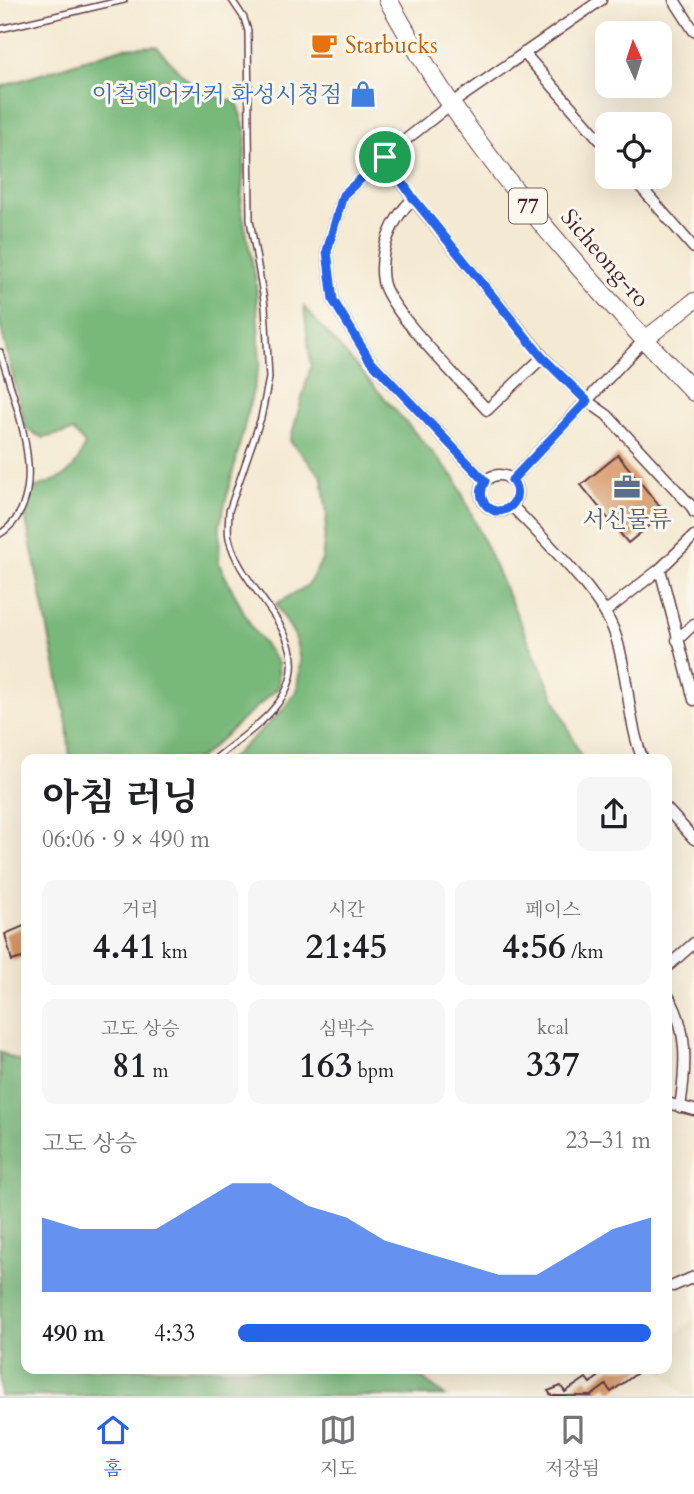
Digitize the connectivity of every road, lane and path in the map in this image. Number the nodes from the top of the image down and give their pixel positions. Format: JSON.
{"nodes":[{"id":1,"x":124,"y":0,"type":"edge"},
{"id":2,"x":232,"y":0,"type":"edge"},
{"id":3,"x":388,"y":0,"type":"edge"},
{"id":4,"x":601,"y":0,"type":"edge"},
{"id":5,"x":674,"y":0,"type":"edge"},
{"id":6,"x":0,"y":30,"type":"edge"},
{"id":7,"x":694,"y":31,"type":"edge"},
{"id":8,"x":524,"y":53,"type":"junction"},
{"id":9,"x":451,"y":104,"type":"junction"},
{"id":10,"x":595,"y":134,"type":"edge"},
{"id":11,"x":385,"y":157,"type":"junction"},
{"id":12,"x":642,"y":189,"type":"edge"},
{"id":13,"x":413,"y":198,"type":"junction"},
{"id":14,"x":694,"y":248,"type":"edge"},
{"id":15,"x":694,"y":301,"type":"edge"},
{"id":16,"x":644,"y":340,"type":"junction"},
{"id":17,"x":0,"y":352,"type":"edge"},
{"id":18,"x":542,"y":357,"type":"junction"},
{"id":19,"x":694,"y":392,"type":"edge"},
{"id":20,"x":587,"y":401,"type":"junction"},
{"id":21,"x":512,"y":480,"type":"junction"},
{"id":22,"x":485,"y":481,"type":"junction"},
{"id":23,"x":512,"y":506,"type":"junction"},
{"id":24,"x":694,"y":512,"type":"edge"},
{"id":25,"x":0,"y":534,"type":"edge"},
{"id":26,"x":694,"y":536,"type":"edge"},
{"id":27,"x":660,"y":569,"type":"junction"},
{"id":28,"x":605,"y":612,"type":"junction"},
{"id":29,"x":694,"y":624,"type":"edge"},
{"id":30,"x":677,"y":640,"type":"junction"},
{"id":31,"x":694,"y":700,"type":"edge"},
{"id":32,"x":221,"y":754,"type":"edge"},
{"id":33,"x":642,"y":754,"type":"edge"},
{"id":34,"x":672,"y":814,"type":"edge"},
{"id":35,"x":694,"y":838,"type":"edge"},
{"id":36,"x":694,"y":943,"type":"edge"},
{"id":37,"x":672,"y":963,"type":"edge"},
{"id":38,"x":672,"y":1002,"type":"edge"},
{"id":39,"x":672,"y":1105,"type":"edge"},
{"id":40,"x":680,"y":1107,"type":"junction"},
{"id":41,"x":694,"y":1111,"type":"edge"},
{"id":42,"x":694,"y":1277,"type":"edge"},
{"id":43,"x":673,"y":1286,"type":"dead end"}],
"edges":[{"from":1,"to":6,"type":"lane"},
{"from":2,"to":32,"type":"lane"},
{"from":3,"to":9,"type":"main road","name":"Sicheong-ro","number":"77"},
{"from":4,"to":8,"type":"street"},
{"from":5,"to":7,"type":"street"},
{"from":8,"to":9,"type":"street"},
{"from":8,"to":10,"type":"street"},
{"from":9,"to":11,"type":"street"},
{"from":9,"to":16,"type":"main road","name":"Sicheong-ro","number":"77"},
{"from":11,"to":13,"type":"street"},
{"from":11,"to":22,"type":"street"},
{"from":12,"to":14,"type":"street"},
{"from":13,"to":18,"type":"street"},
{"from":13,"to":18,"type":"street"},
{"from":15,"to":16,"type":"street"},
{"from":16,"to":19,"type":"main road","name":"Sicheong-ro","number":"77"},
{"from":16,"to":20,"type":"street","name":"Sicheong-ro"},
{"from":17,"to":25,"type":"lane"},
{"from":18,"to":20,"type":"street"},
{"from":20,"to":21,"type":"street","name":"Sicheong-ro"},
{"from":20,"to":24,"type":"street"},
{"from":21,"to":22,"type":"street"},
{"from":21,"to":23,"type":"street"},
{"from":22,"to":23,"type":"street"},
{"from":23,"to":28,"type":"street"},
{"from":26,"to":27,"type":"street"},
{"from":27,"to":28,"type":"street"},
{"from":27,"to":30,"type":"street"},
{"from":28,"to":33,"type":"street"},
{"from":29,"to":30,"type":"street"},
{"from":30,"to":31,"type":"street"},
{"from":34,"to":35,"type":"street"},
{"from":36,"to":37,"type":"street"},
{"from":38,"to":40,"type":"street"},
{"from":39,"to":40,"type":"street"},
{"from":40,"to":41,"type":"street"},
{"from":42,"to":43,"type":"street"}]}
